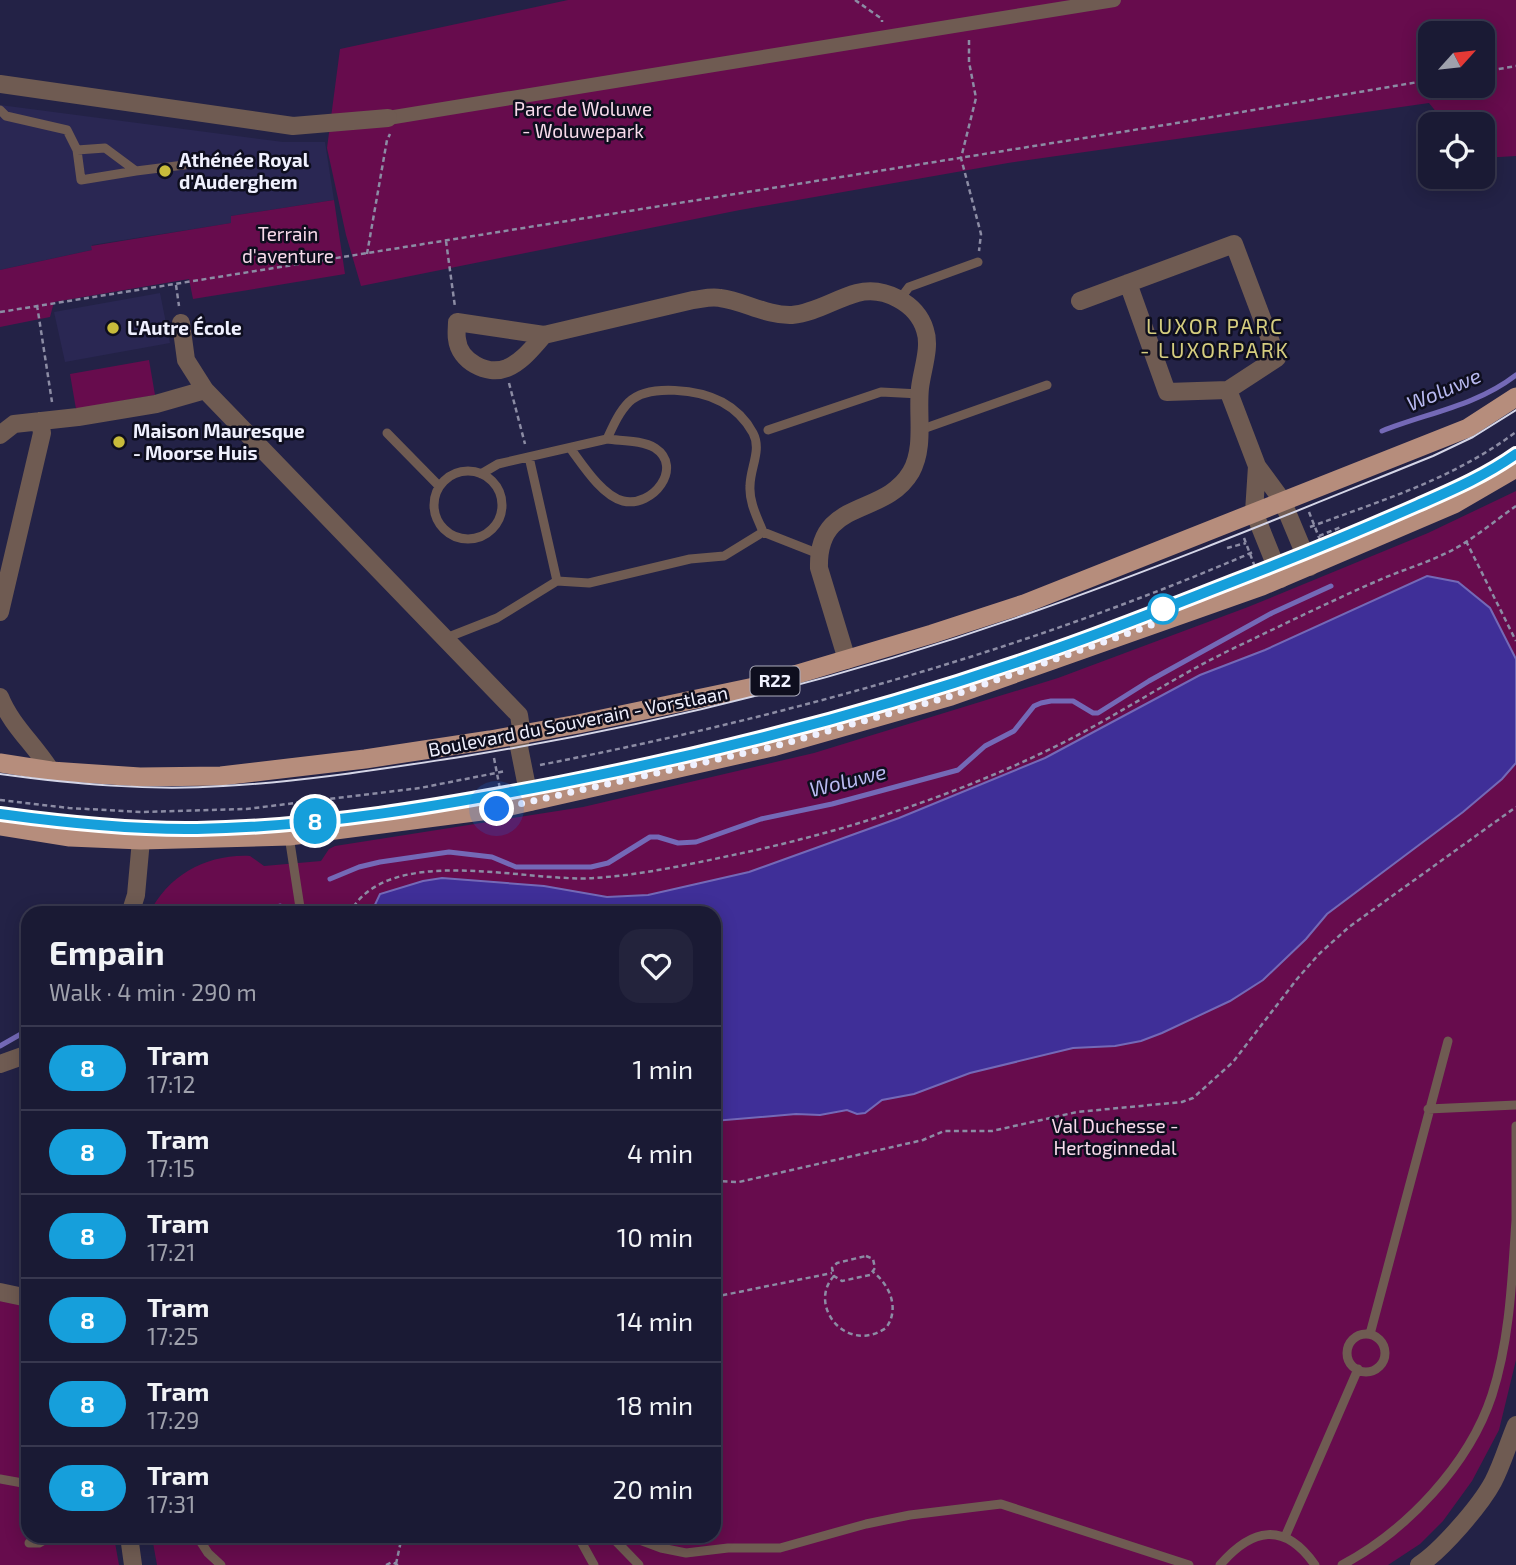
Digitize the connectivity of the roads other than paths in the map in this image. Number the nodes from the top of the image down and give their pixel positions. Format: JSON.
{"nodes":[{"id":1,"x":1114,"y":0,"type":"edge"},
{"id":2,"x":0,"y":84,"type":"edge"},
{"id":3,"x":0,"y":110,"type":"edge"},
{"id":4,"x":388,"y":118,"type":"joint"},
{"id":5,"x":77,"y":150,"type":"junction"},
{"id":6,"x":208,"y":162,"type":"dead end"},
{"id":7,"x":136,"y":172,"type":"junction"},
{"id":8,"x":978,"y":262,"type":"road end"},
{"id":9,"x":1128,"y":283,"type":"junction"},
{"id":10,"x":900,"y":299,"type":"junction"},
{"id":11,"x":1080,"y":301,"type":"dead end"},
{"id":12,"x":181,"y":323,"type":"road end"},
{"id":13,"x":544,"y":335,"type":"junction"},
{"id":14,"x":1047,"y":385,"type":"dead end"},
{"id":15,"x":205,"y":390,"type":"junction"},
{"id":16,"x":1228,"y":390,"type":"junction"},
{"id":17,"x":920,"y":394,"type":"junction"},
{"id":18,"x":1516,"y":397,"type":"edge"},
{"id":19,"x":47,"y":420,"type":"junction"},
{"id":20,"x":920,"y":429,"type":"junction"},
{"id":21,"x":768,"y":430,"type":"dead end"},
{"id":22,"x":387,"y":433,"type":"dead end"},
{"id":23,"x":0,"y":435,"type":"edge"},
{"id":24,"x":607,"y":439,"type":"junction"},
{"id":25,"x":570,"y":448,"type":"junction"},
{"id":26,"x":529,"y":457,"type":"junction"},
{"id":27,"x":1257,"y":466,"type":"junction"},
{"id":28,"x":1516,"y":468,"type":"edge"},
{"id":29,"x":481,"y":474,"type":"junction"},
{"id":30,"x":439,"y":486,"type":"junction"},
{"id":31,"x":1282,"y":500,"type":"junction"},
{"id":32,"x":1254,"y":512,"type":"junction"},
{"id":33,"x":763,"y":532,"type":"junction"},
{"id":34,"x":819,"y":554,"type":"junction"},
{"id":35,"x":1310,"y":567,"type":"junction"},
{"id":36,"x":1281,"y":579,"type":"junction"},
{"id":37,"x":557,"y":582,"type":"junction"},
{"id":38,"x":0,"y":612,"type":"edge"},
{"id":39,"x":446,"y":638,"type":"junction"},
{"id":40,"x":846,"y":660,"type":"junction"},
{"id":41,"x":0,"y":697,"type":"edge"},
{"id":42,"x":523,"y":735,"type":"junction"},
{"id":43,"x":0,"y":763,"type":"edge"},
{"id":44,"x":51,"y":771,"type":"junction"},
{"id":45,"x":530,"y":802,"type":"junction"},
{"id":46,"x":0,"y":826,"type":"edge"},
{"id":47,"x":289,"y":836,"type":"junction"},
{"id":48,"x":141,"y":840,"type":"junction"},
{"id":49,"x":133,"y":906,"type":"edge"},
{"id":50,"x":300,"y":906,"type":"edge"},
{"id":51,"x":1448,"y":1041,"type":"dead end"},
{"id":52,"x":21,"y":1056,"type":"edge"},
{"id":53,"x":0,"y":1064,"type":"edge"},
{"id":54,"x":1516,"y":1105,"type":"edge"},
{"id":55,"x":1429,"y":1109,"type":"junction"},
{"id":56,"x":1516,"y":1126,"type":"edge"},
{"id":57,"x":1516,"y":1220,"type":"edge"},
{"id":58,"x":0,"y":1292,"type":"edge"},
{"id":59,"x":21,"y":1296,"type":"edge"},
{"id":60,"x":1370,"y":1334,"type":"junction"},
{"id":61,"x":1358,"y":1369,"type":"junction"},
{"id":62,"x":1516,"y":1425,"type":"edge"},
{"id":63,"x":0,"y":1479,"type":"edge"},
{"id":64,"x":21,"y":1483,"type":"edge"},
{"id":65,"x":1285,"y":1537,"type":"junction"},
{"id":66,"x":39,"y":1543,"type":"edge"},
{"id":67,"x":130,"y":1543,"type":"edge"},
{"id":68,"x":202,"y":1543,"type":"edge"},
{"id":69,"x":582,"y":1543,"type":"edge"},
{"id":70,"x":618,"y":1543,"type":"edge"},
{"id":71,"x":648,"y":1543,"type":"edge"},
{"id":72,"x":29,"y":1544,"type":"dead end"},
{"id":73,"x":1425,"y":1563,"type":"edge"},
{"id":74,"x":133,"y":1565,"type":"edge"},
{"id":75,"x":221,"y":1565,"type":"edge"},
{"id":76,"x":594,"y":1565,"type":"edge"},
{"id":77,"x":639,"y":1565,"type":"edge"},
{"id":78,"x":1189,"y":1565,"type":"edge"},
{"id":79,"x":1220,"y":1565,"type":"edge"},
{"id":80,"x":1315,"y":1565,"type":"edge"},
{"id":81,"x":1342,"y":1565,"type":"edge"}],
"edges":[{"from":1,"to":4,"type":"street"},
{"from":2,"to":4,"type":"street"},
{"from":3,"to":5,"type":"lane"},
{"from":5,"to":7,"type":"lane"},
{"from":5,"to":7,"type":"lane"},
{"from":6,"to":7,"type":"lane"},
{"from":8,"to":10,"type":"lane"},
{"from":9,"to":11,"type":"street"},
{"from":9,"to":16,"type":"street"},
{"from":9,"to":16,"type":"street"},
{"from":10,"to":13,"type":"street"},
{"from":10,"to":17,"type":"street"},
{"from":12,"to":15,"type":"street"},
{"from":13,"to":13,"type":"street"},
{"from":14,"to":20,"type":"lane"},
{"from":15,"to":19,"type":"street"},
{"from":15,"to":39,"type":"street"},
{"from":16,"to":27,"type":"street"},
{"from":17,"to":20,"type":"street"},
{"from":17,"to":21,"type":"lane"},
{"from":18,"to":31,"type":"main road","name":"Boulevard du Souverain - Vorstlaan","number":"R22"},
{"from":19,"to":23,"type":"street"},
{"from":19,"to":38,"type":"street"},
{"from":20,"to":34,"type":"street"},
{"from":22,"to":30,"type":"lane"},
{"from":24,"to":25,"type":"lane"},
{"from":24,"to":25,"type":"lane"},
{"from":24,"to":33,"type":"lane"},
{"from":25,"to":26,"type":"lane"},
{"from":26,"to":29,"type":"lane"},
{"from":26,"to":37,"type":"lane"},
{"from":27,"to":31,"type":"street"},
{"from":27,"to":32,"type":"street"},
{"from":28,"to":35,"type":"main road"},
{"from":29,"to":30,"type":"lane"},
{"from":29,"to":30,"type":"lane"},
{"from":31,"to":32,"type":"main road","name":"Boulevard du Souverain - Vorstlaan","number":"R22"},
{"from":31,"to":35,"type":"street"},
{"from":32,"to":36,"type":"street"},
{"from":32,"to":40,"type":"main road","name":"Boulevard du Souverain - Vorstlaan","number":"R22"},
{"from":33,"to":34,"type":"lane"},
{"from":33,"to":37,"type":"lane"},
{"from":34,"to":40,"type":"street"},
{"from":35,"to":36,"type":"main road"},
{"from":36,"to":45,"type":"main road"},
{"from":37,"to":39,"type":"lane"},
{"from":39,"to":42,"type":"street"},
{"from":40,"to":42,"type":"main road","name":"Boulevard du Souverain - Vorstlaan","number":"R22"},
{"from":41,"to":44,"type":"street"},
{"from":42,"to":44,"type":"main road","name":"Boulevard du Souverain - Vorstlaan","number":"R22"},
{"from":42,"to":45,"type":"street"},
{"from":43,"to":44,"type":"main road","name":"Boulevard du Souverain - Vorstlaan","number":"R22"},
{"from":45,"to":47,"type":"main road"},
{"from":46,"to":48,"type":"main road"},
{"from":47,"to":48,"type":"main road"},
{"from":47,"to":50,"type":"lane"},
{"from":48,"to":49,"type":"street"},
{"from":51,"to":55,"type":"lane"},
{"from":52,"to":53,"type":"street"},
{"from":54,"to":55,"type":"lane"},
{"from":55,"to":60,"type":"lane"},
{"from":56,"to":57,"type":"lane"},
{"from":57,"to":81,"type":"lane"},
{"from":58,"to":59,"type":"street"},
{"from":60,"to":61,"type":"lane"},
{"from":60,"to":61,"type":"lane"},
{"from":61,"to":65,"type":"lane"},
{"from":62,"to":73,"type":"street"},
{"from":63,"to":64,"type":"lane"},
{"from":65,"to":79,"type":"lane"},
{"from":65,"to":80,"type":"lane"},
{"from":66,"to":72,"type":"lane"},
{"from":67,"to":74,"type":"street"},
{"from":68,"to":75,"type":"lane"},
{"from":69,"to":76,"type":"lane"},
{"from":70,"to":77,"type":"lane"},
{"from":71,"to":78,"type":"lane"}]}
